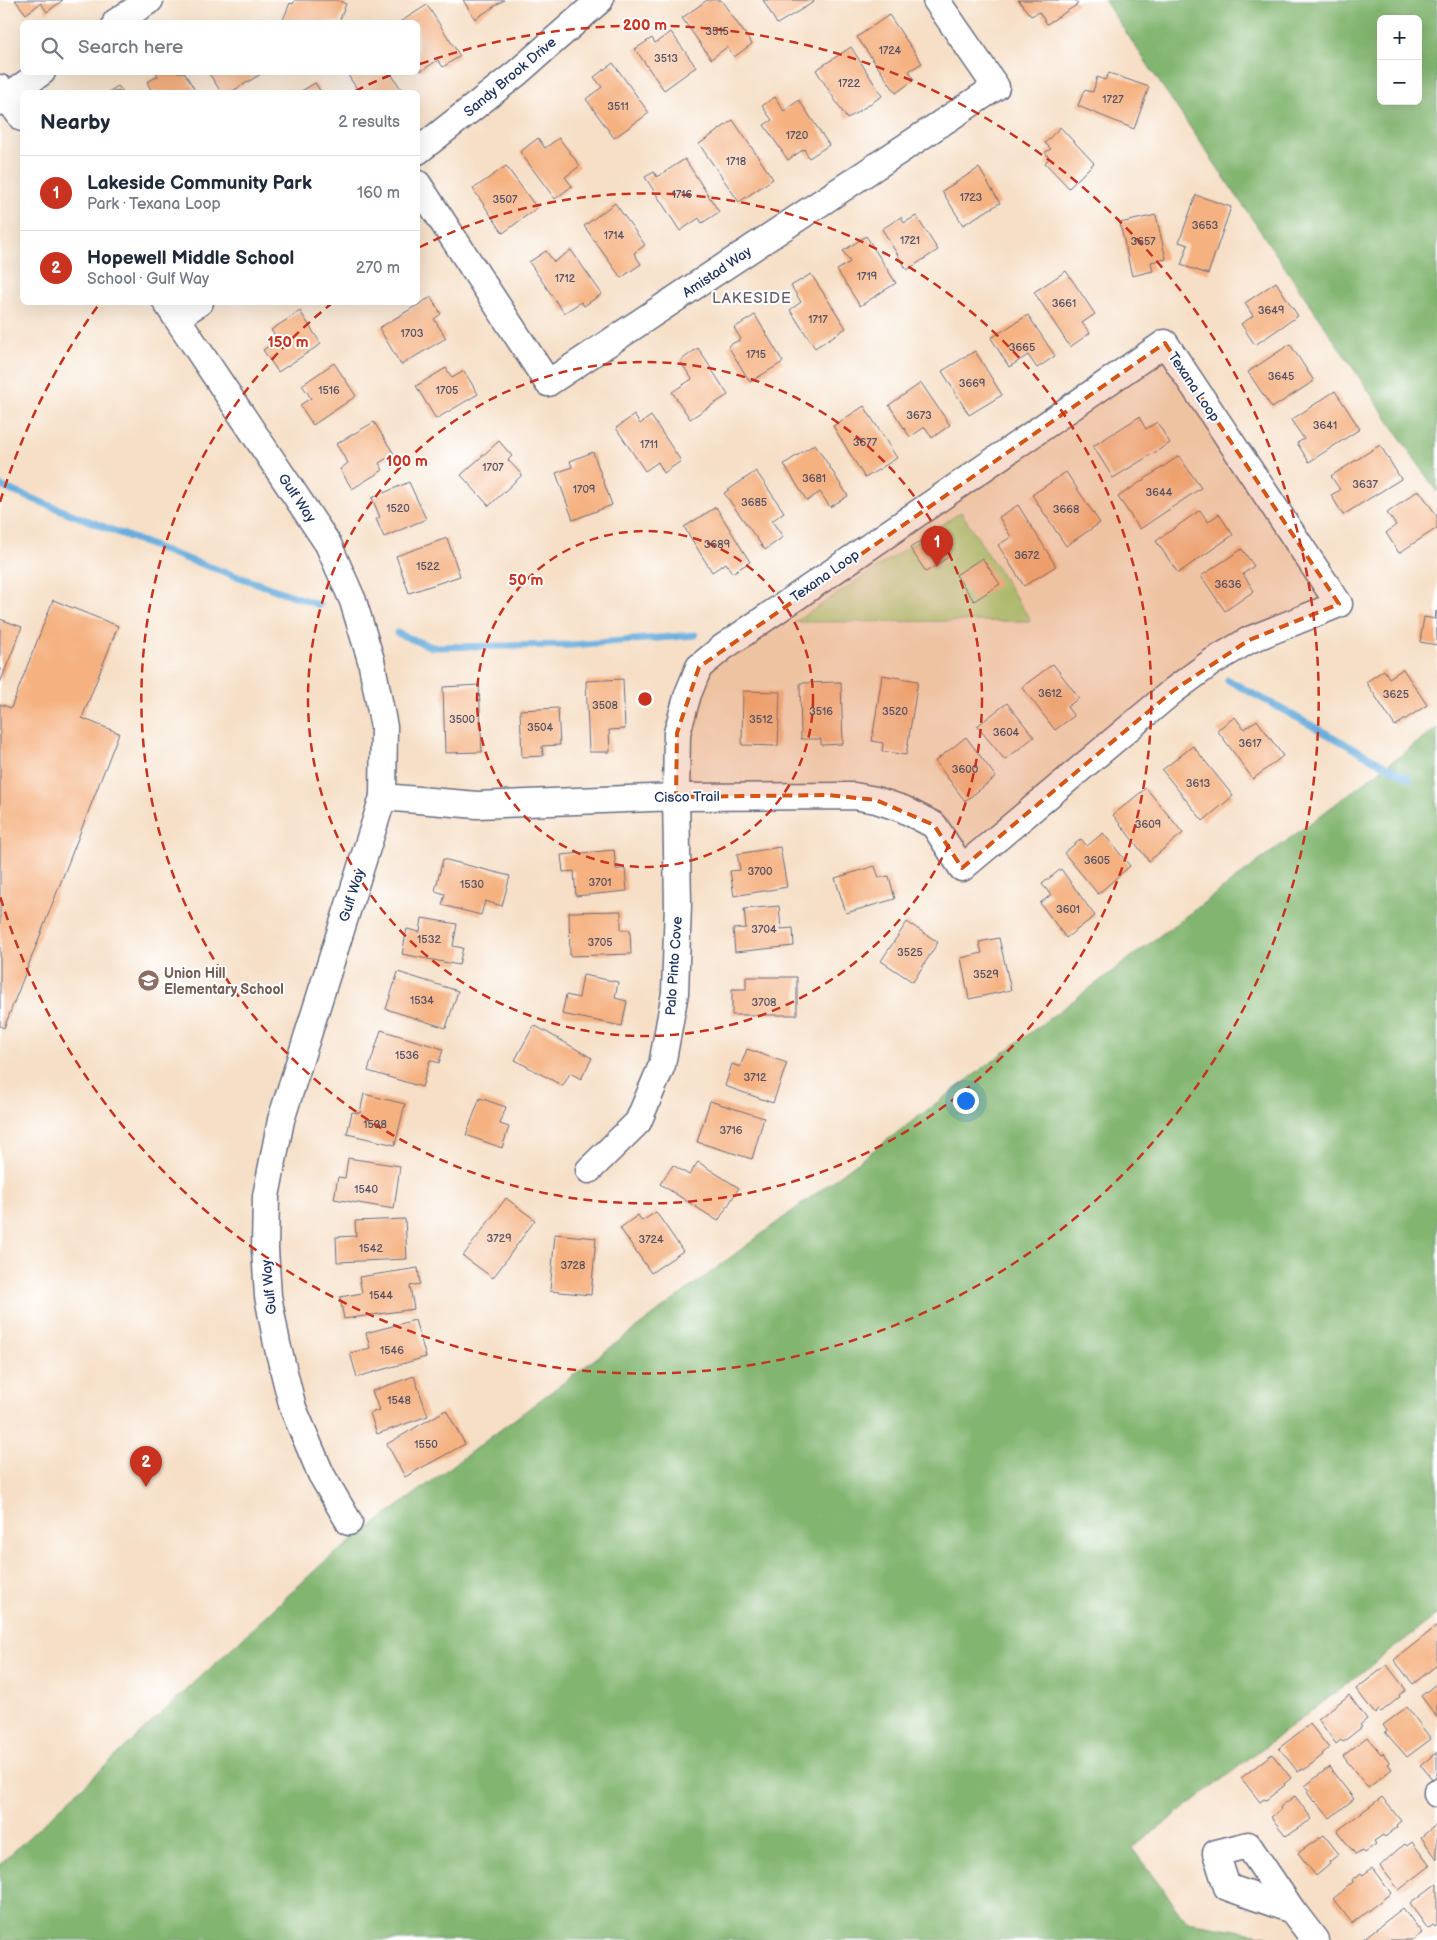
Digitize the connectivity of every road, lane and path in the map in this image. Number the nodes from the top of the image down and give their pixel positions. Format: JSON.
{"nodes":[{"id":1,"x":150,"y":0,"type":"edge"},
{"id":2,"x":600,"y":0,"type":"edge"},
{"id":3,"x":936,"y":0,"type":"edge"},
{"id":4,"x":119,"y":20,"type":"edge"},
{"id":5,"x":37,"y":75,"type":"edge"},
{"id":6,"x":2,"y":96,"type":"edge"},
{"id":7,"x":20,"y":116,"type":"edge"},
{"id":8,"x":420,"y":149,"type":"edge"},
{"id":9,"x":420,"y":187,"type":"edge"},
{"id":10,"x":189,"y":305,"type":"edge"},
{"id":11,"x":171,"y":310,"type":"edge"},
{"id":12,"x":383,"y":797,"type":"junction"},
{"id":13,"x":676,"y":797,"type":"junction"},
{"id":14,"x":962,"y":868,"type":"joint"},
{"id":15,"x":589,"y":1170,"type":"dead end"},
{"id":16,"x":349,"y":1522,"type":"dead end"},
{"id":17,"x":1292,"y":1910,"type":"dead end"},
{"id":18,"x":1316,"y":1940,"type":"edge"}],
"edges":[{"from":1,"to":4,"type":"street"},
{"from":2,"to":8,"type":"street","name":"Sandy Brook Drive"},
{"from":3,"to":9,"type":"street","name":"Amistad Way"},
{"from":5,"to":6,"type":"street"},
{"from":6,"to":7,"type":"street"},
{"from":10,"to":11,"type":"street"},
{"from":11,"to":12,"type":"street","name":"Gulf Way"},
{"from":12,"to":13,"type":"street","name":"Cisco Trail"},
{"from":12,"to":16,"type":"street","name":"Gulf Way"},
{"from":13,"to":14,"type":"street","name":"Cisco Trail"},
{"from":13,"to":14,"type":"street","name":"Texana Loop"},
{"from":13,"to":15,"type":"street","name":"Palo Pinto Cove"},
{"from":17,"to":18,"type":"street"}]}
